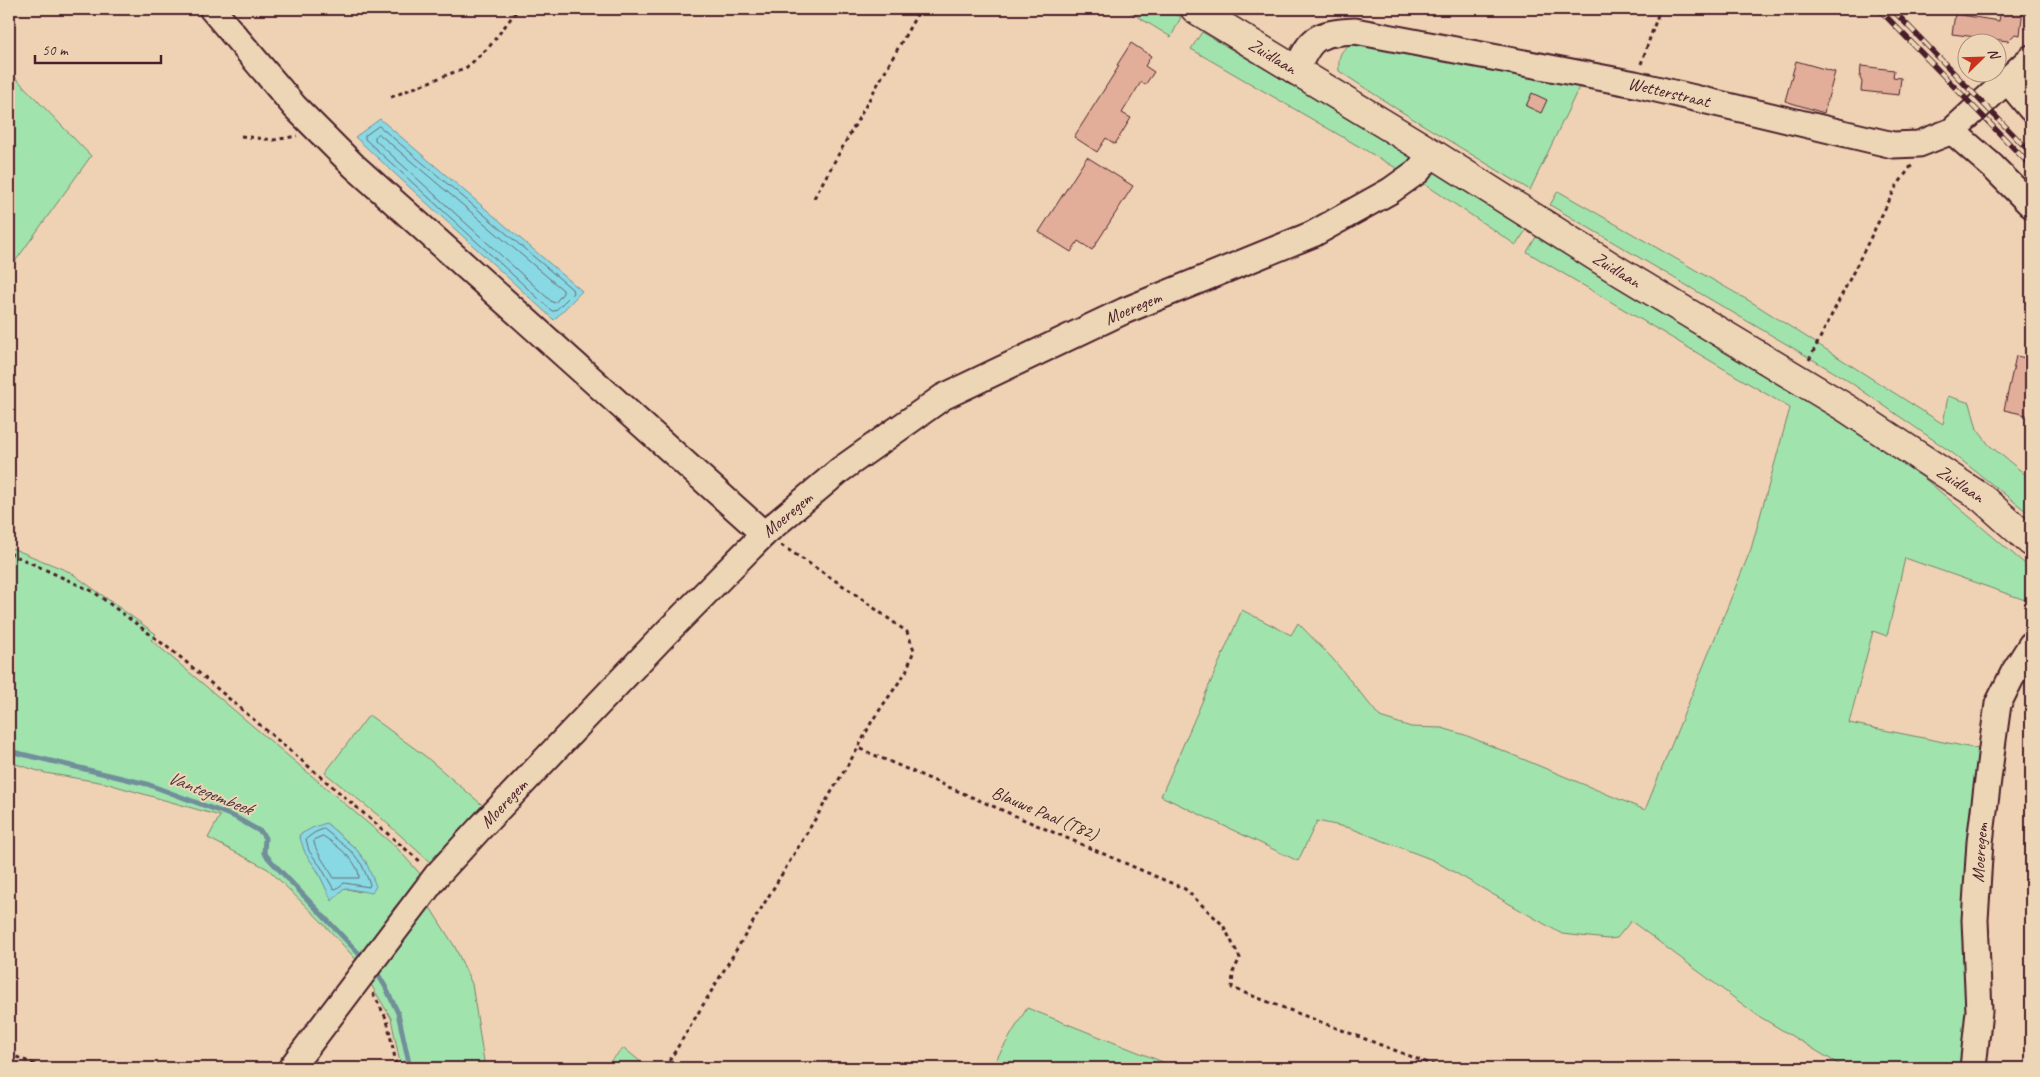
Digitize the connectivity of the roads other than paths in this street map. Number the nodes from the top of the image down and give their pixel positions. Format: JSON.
{"nodes":[{"id":1,"x":212,"y":9,"type":"edge"},
{"id":2,"x":1195,"y":9,"type":"edge"},
{"id":3,"x":2031,"y":58,"type":"edge"},
{"id":4,"x":1296,"y":72,"type":"junction"},
{"id":5,"x":2008,"y":79,"type":"edge"},
{"id":6,"x":2008,"y":81,"type":"edge"},
{"id":7,"x":2005,"y":82,"type":"edge"},
{"id":8,"x":2031,"y":109,"type":"edge"},
{"id":9,"x":1942,"y":135,"type":"junction"},
{"id":10,"x":1432,"y":153,"type":"junction"},
{"id":11,"x":2031,"y":205,"type":"edge"},
{"id":12,"x":764,"y":534,"type":"junction"},
{"id":13,"x":2031,"y":542,"type":"edge"},
{"id":14,"x":2031,"y":646,"type":"edge"},
{"id":15,"x":291,"y":1068,"type":"edge"},
{"id":16,"x":1973,"y":1068,"type":"edge"}],
"edges":[{"from":1,"to":12,"type":"street"},
{"from":2,"to":4,"type":"main road","name":"Zuidlaan"},
{"from":3,"to":5,"type":"street","name":"Wetterstraat"},
{"from":4,"to":9,"type":"street","name":"Wetterstraat"},
{"from":4,"to":10,"type":"main road","name":"Zuidlaan"},
{"from":6,"to":8,"type":"street"},
{"from":7,"to":9,"type":"street","name":"Wetterstraat"},
{"from":9,"to":11,"type":"street"},
{"from":10,"to":12,"type":"street","name":"Moeregem"},
{"from":10,"to":13,"type":"main road","name":"Zuidlaan"},
{"from":12,"to":15,"type":"street","name":"Moeregem"},
{"from":14,"to":16,"type":"street","name":"Moeregem"}]}
